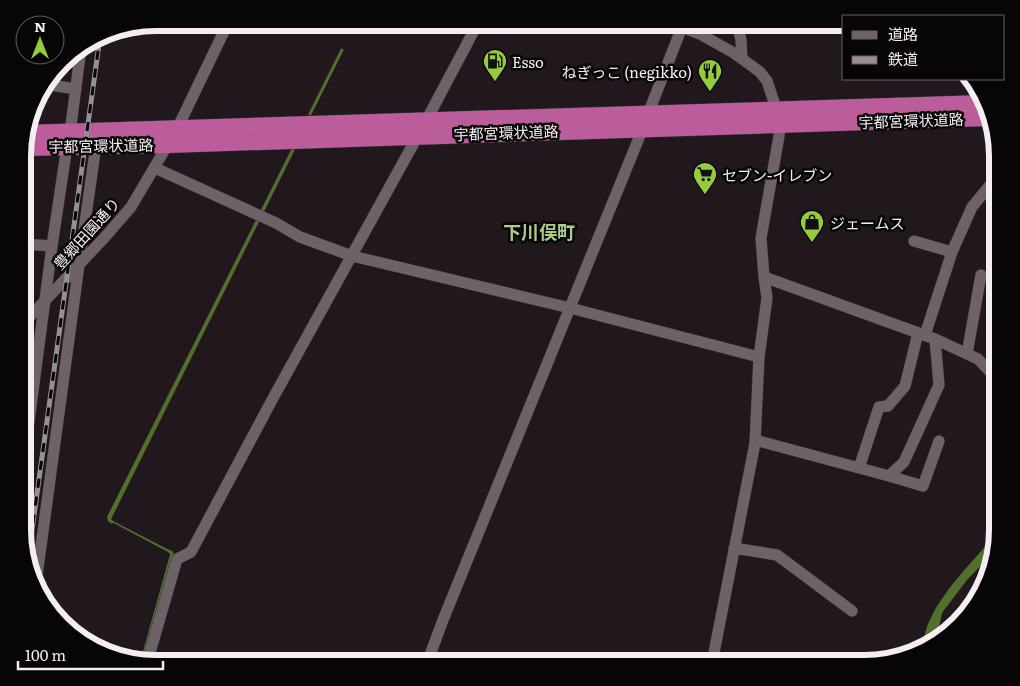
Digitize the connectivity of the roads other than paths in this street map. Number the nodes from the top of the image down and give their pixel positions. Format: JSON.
{"nodes":[{"id":1,"x":675,"y":31,"type":"edge"},
{"id":2,"x":693,"y":31,"type":"edge"},
{"id":3,"x":739,"y":31,"type":"edge"},
{"id":4,"x":223,"y":32,"type":"edge"},
{"id":5,"x":473,"y":32,"type":"edge"},
{"id":6,"x":81,"y":57,"type":"edge"},
{"id":7,"x":742,"y":59,"type":"junction"},
{"id":8,"x":53,"y":85,"type":"edge"},
{"id":9,"x":76,"y":89,"type":"junction"},
{"id":10,"x":977,"y":104,"type":"edge"},
{"id":11,"x":777,"y":117,"type":"junction"},
{"id":12,"x":982,"y":117,"type":"edge"},
{"id":13,"x":646,"y":121,"type":"junction"},
{"id":14,"x":422,"y":128,"type":"junction"},
{"id":15,"x":33,"y":135,"type":"edge"},
{"id":16,"x":173,"y":136,"type":"junction"},
{"id":17,"x":68,"y":139,"type":"junction"},
{"id":18,"x":96,"y":145,"type":"junction"},
{"id":19,"x":32,"y":146,"type":"edge"},
{"id":20,"x":155,"y":168,"type":"junction"},
{"id":21,"x":988,"y":188,"type":"edge"},
{"id":22,"x":914,"y":241,"type":"dead end"},
{"id":23,"x":31,"y":244,"type":"edge"},
{"id":24,"x":52,"y":246,"type":"junction"},
{"id":25,"x":952,"y":252,"type":"junction"},
{"id":26,"x":352,"y":256,"type":"junction"},
{"id":27,"x":79,"y":265,"type":"junction"},
{"id":28,"x":980,"y":275,"type":"dead end"},
{"id":29,"x":764,"y":277,"type":"junction"},
{"id":30,"x":45,"y":299,"type":"junction"},
{"id":31,"x":570,"y":308,"type":"junction"},
{"id":32,"x":31,"y":315,"type":"edge"},
{"id":33,"x":926,"y":336,"type":"junction"},
{"id":34,"x":967,"y":354,"type":"junction"},
{"id":35,"x":759,"y":357,"type":"junction"},
{"id":36,"x":988,"y":370,"type":"edge"},
{"id":37,"x":31,"y":406,"type":"edge"},
{"id":38,"x":755,"y":440,"type":"junction"},
{"id":39,"x":939,"y":441,"type":"dead end"},
{"id":40,"x":860,"y":468,"type":"junction"},
{"id":41,"x":889,"y":476,"type":"junction"},
{"id":42,"x":734,"y":548,"type":"junction"},
{"id":43,"x":38,"y":569,"type":"edge"},
{"id":44,"x":852,"y":611,"type":"dead end"},
{"id":45,"x":150,"y":654,"type":"edge"},
{"id":46,"x":714,"y":654,"type":"edge"},
{"id":47,"x":430,"y":655,"type":"edge"}],
"edges":[{"from":1,"to":13,"type":"street"},
{"from":2,"to":7,"type":"street"},
{"from":3,"to":7,"type":"street"},
{"from":4,"to":16,"type":"street","name":"豊郷田園通り"},
{"from":5,"to":14,"type":"street"},
{"from":6,"to":9,"type":"street"},
{"from":7,"to":11,"type":"street"},
{"from":8,"to":9,"type":"street"},
{"from":9,"to":17,"type":"street"},
{"from":10,"to":11,"type":"highway","name":"宇都宮環状道路"},
{"from":11,"to":12,"type":"highway","name":"宇都宮環状道路"},
{"from":11,"to":13,"type":"highway","name":"宇都宮環状道路"},
{"from":11,"to":29,"type":"street"},
{"from":13,"to":14,"type":"highway","name":"宇都宮環状道路"},
{"from":13,"to":31,"type":"street"},
{"from":14,"to":16,"type":"highway","name":"宇都宮環状道路"},
{"from":14,"to":26,"type":"street"},
{"from":15,"to":17,"type":"highway","name":"宇都宮環状道路"},
{"from":16,"to":17,"type":"highway","name":"宇都宮環状道路"},
{"from":16,"to":18,"type":"highway","name":"宇都宮環状道路"},
{"from":16,"to":20,"type":"street","name":"豊郷田園通り"},
{"from":17,"to":18,"type":"highway","name":"宇都宮環状道路"},
{"from":17,"to":19,"type":"highway","name":"宇都宮環状道路"},
{"from":17,"to":24,"type":"street"},
{"from":18,"to":27,"type":"street"},
{"from":20,"to":26,"type":"street"},
{"from":20,"to":27,"type":"street","name":"豊郷田園通り"},
{"from":21,"to":25,"type":"street"},
{"from":22,"to":25,"type":"street"},
{"from":23,"to":24,"type":"street"},
{"from":24,"to":30,"type":"street"},
{"from":25,"to":33,"type":"street"},
{"from":26,"to":31,"type":"street"},
{"from":26,"to":45,"type":"street"},
{"from":27,"to":30,"type":"street","name":"豊郷田園通り"},
{"from":27,"to":43,"type":"street"},
{"from":28,"to":34,"type":"street"},
{"from":29,"to":33,"type":"street"},
{"from":29,"to":35,"type":"street"},
{"from":30,"to":32,"type":"street","name":"豊郷田園通り"},
{"from":30,"to":37,"type":"street"},
{"from":31,"to":35,"type":"street"},
{"from":31,"to":47,"type":"street"},
{"from":33,"to":34,"type":"street"},
{"from":33,"to":40,"type":"street"},
{"from":33,"to":41,"type":"street"},
{"from":34,"to":36,"type":"street"},
{"from":35,"to":38,"type":"street"},
{"from":38,"to":40,"type":"street"},
{"from":38,"to":42,"type":"street"},
{"from":39,"to":41,"type":"street"},
{"from":40,"to":41,"type":"street"},
{"from":42,"to":44,"type":"street"},
{"from":42,"to":46,"type":"street"}]}
